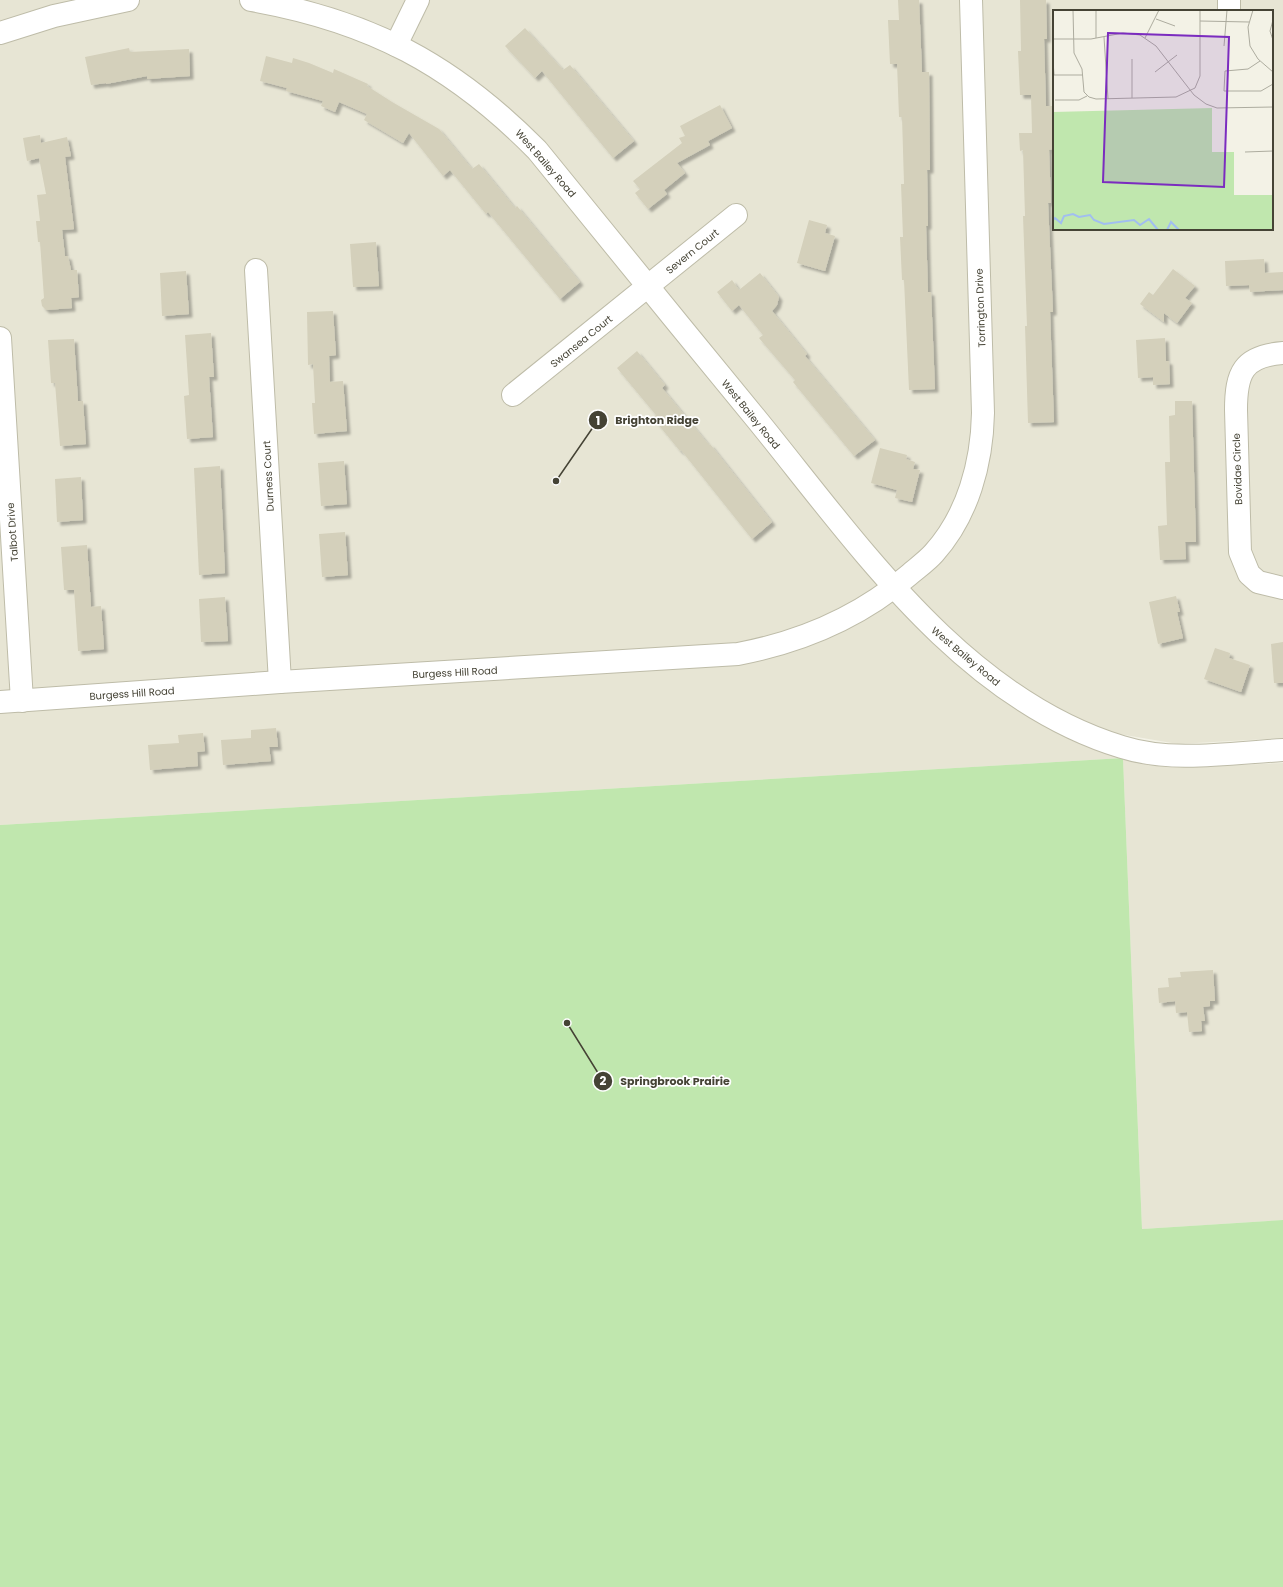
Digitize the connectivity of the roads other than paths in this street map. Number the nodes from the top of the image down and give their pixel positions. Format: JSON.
{"nodes":[{"id":1,"x":128,"y":0,"type":"edge"},
{"id":2,"x":251,"y":0,"type":"edge"},
{"id":3,"x":418,"y":0,"type":"edge"},
{"id":4,"x":971,"y":0,"type":"edge"},
{"id":5,"x":0,"y":33,"type":"edge"},
{"id":6,"x":396,"y":45,"type":"junction"},
{"id":7,"x":736,"y":215,"type":"dead end"},
{"id":8,"x":256,"y":270,"type":"dead end"},
{"id":9,"x":648,"y":286,"type":"junction"},
{"id":10,"x":0,"y":338,"type":"edge"},
{"id":11,"x":1283,"y":354,"type":"edge"},
{"id":12,"x":513,"y":395,"type":"dead end"},
{"id":13,"x":895,"y":587,"type":"junction"},
{"id":14,"x":1283,"y":588,"type":"edge"},
{"id":15,"x":280,"y":682,"type":"junction"},
{"id":16,"x":22,"y":701,"type":"junction"},
{"id":17,"x":0,"y":702,"type":"edge"},
{"id":18,"x":1283,"y":750,"type":"edge"}],
"edges":[{"from":1,"to":5,"type":"street"},
{"from":2,"to":6,"type":"street","name":"West Bailey Road"},
{"from":3,"to":6,"type":"street"},
{"from":4,"to":13,"type":"street","name":"Torrington Drive"},
{"from":6,"to":9,"type":"street","name":"West Bailey Road"},
{"from":7,"to":9,"type":"street","name":"Severn Court"},
{"from":8,"to":15,"type":"street","name":"Durness Court"},
{"from":9,"to":12,"type":"street","name":"Swansea Court"},
{"from":9,"to":13,"type":"street","name":"West Bailey Road"},
{"from":10,"to":16,"type":"street","name":"Talbot Drive"},
{"from":11,"to":14,"type":"street","name":"Bovidae Circle"},
{"from":13,"to":15,"type":"street","name":"Burgess Hill Road"},
{"from":13,"to":18,"type":"street","name":"West Bailey Road"},
{"from":15,"to":16,"type":"street","name":"Burgess Hill Road"},
{"from":16,"to":17,"type":"street","name":"Burgess Hill Road"}]}
